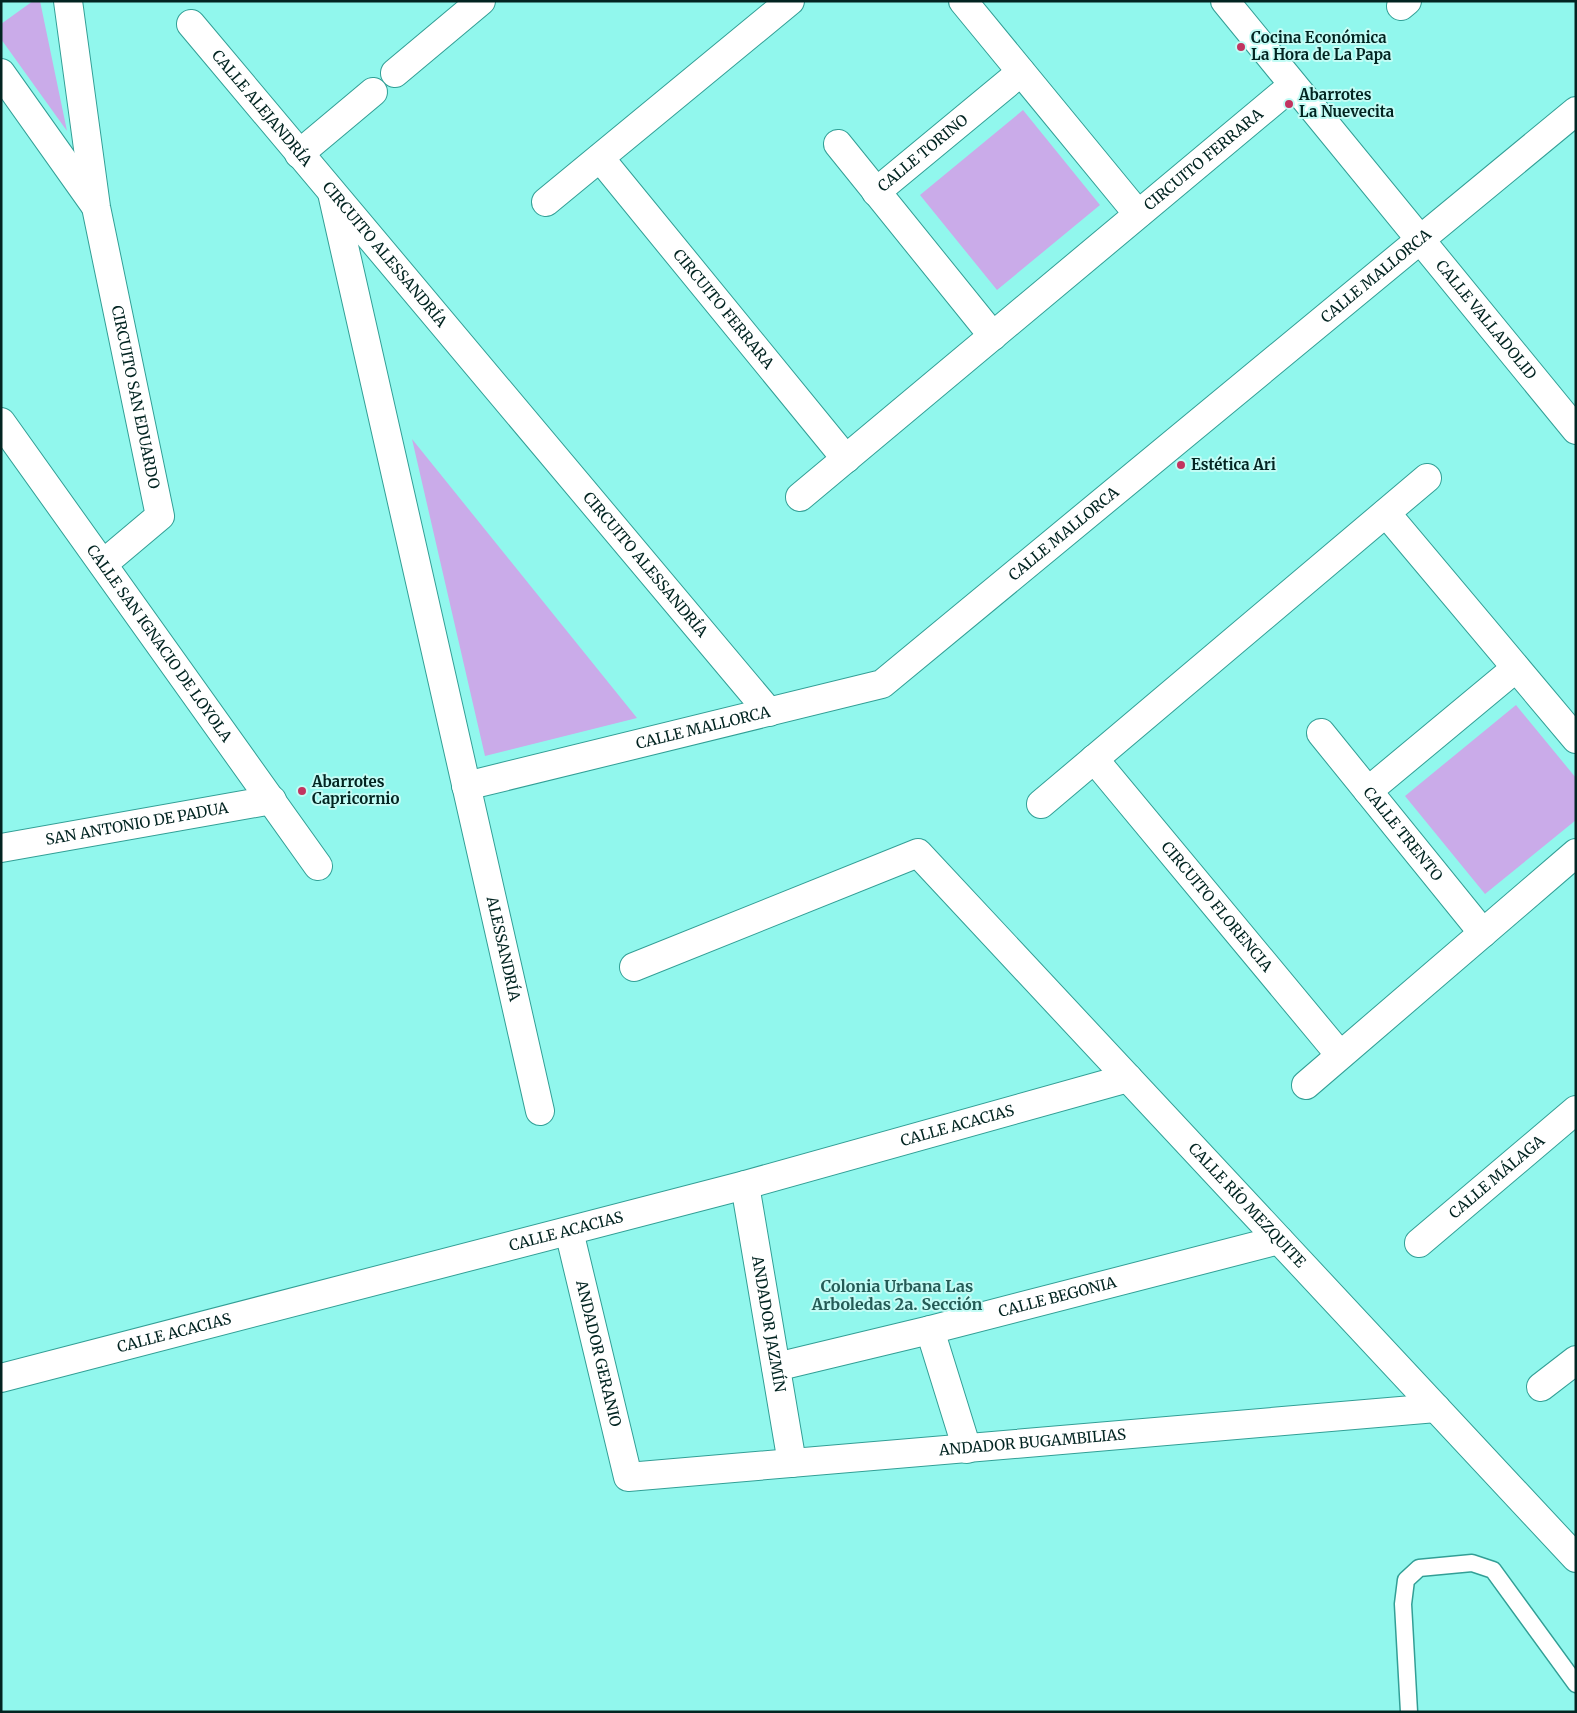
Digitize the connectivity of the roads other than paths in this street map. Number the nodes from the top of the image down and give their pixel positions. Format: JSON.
{"nodes":[{"id":1,"x":68,"y":1,"type":"edge"},
{"id":2,"x":790,"y":1,"type":"edge"},
{"id":3,"x":963,"y":1,"type":"edge"},
{"id":4,"x":1225,"y":1,"type":"edge"},
{"id":5,"x":466,"y":6,"type":"edge"},
{"id":6,"x":191,"y":24,"type":"dead end"},
{"id":7,"x":1,"y":72,"type":"edge"},
{"id":8,"x":1021,"y":72,"type":"junction"},
{"id":9,"x":395,"y":73,"type":"dead end"},
{"id":10,"x":1293,"y":85,"type":"junction"},
{"id":11,"x":373,"y":92,"type":"dead end"},
{"id":12,"x":1576,"y":111,"type":"edge"},
{"id":13,"x":838,"y":144,"type":"dead end"},
{"id":14,"x":299,"y":154,"type":"junction"},
{"id":15,"x":600,"y":158,"type":"junction"},
{"id":16,"x":876,"y":192,"type":"junction"},
{"id":17,"x":332,"y":194,"type":"junction"},
{"id":18,"x":546,"y":202,"type":"dead end"},
{"id":19,"x":96,"y":207,"type":"junction"},
{"id":20,"x":1138,"y":214,"type":"junction"},
{"id":21,"x":1420,"y":240,"type":"junction"},
{"id":22,"x":993,"y":336,"type":"junction"},
{"id":23,"x":1,"y":422,"type":"edge"},
{"id":24,"x":1576,"y":430,"type":"edge"},
{"id":25,"x":846,"y":459,"type":"junction"},
{"id":26,"x":1427,"y":478,"type":"dead end"},
{"id":27,"x":800,"y":497,"type":"dead end"},
{"id":28,"x":1386,"y":512,"type":"junction"},
{"id":29,"x":103,"y":564,"type":"junction"},
{"id":30,"x":1516,"y":668,"type":"junction"},
{"id":31,"x":769,"y":712,"type":"junction"},
{"id":32,"x":1321,"y":733,"type":"dead end"},
{"id":33,"x":1576,"y":739,"type":"edge"},
{"id":34,"x":1094,"y":759,"type":"junction"},
{"id":35,"x":466,"y":786,"type":"junction"},
{"id":36,"x":1368,"y":791,"type":"junction"},
{"id":37,"x":272,"y":800,"type":"junction"},
{"id":38,"x":1041,"y":804,"type":"dead end"},
{"id":39,"x":1,"y":848,"type":"edge"},
{"id":40,"x":1576,"y":853,"type":"edge"},
{"id":41,"x":318,"y":866,"type":"dead end"},
{"id":42,"x":1483,"y":933,"type":"junction"},
{"id":43,"x":634,"y":967,"type":"dead end"},
{"id":44,"x":1340,"y":1055,"type":"junction"},
{"id":45,"x":1128,"y":1078,"type":"junction"},
{"id":46,"x":1306,"y":1085,"type":"dead end"},
{"id":47,"x":1576,"y":1110,"type":"edge"},
{"id":48,"x":540,"y":1111,"type":"dead end"},
{"id":49,"x":745,"y":1185,"type":"junction"},
{"id":50,"x":569,"y":1231,"type":"junction"},
{"id":51,"x":1279,"y":1240,"type":"junction"},
{"id":52,"x":1419,"y":1243,"type":"dead end"},
{"id":53,"x":930,"y":1330,"type":"junction"},
{"id":54,"x":1576,"y":1360,"type":"edge"},
{"id":55,"x":776,"y":1367,"type":"junction"},
{"id":56,"x":1,"y":1378,"type":"edge"},
{"id":57,"x":1541,"y":1387,"type":"dead end"},
{"id":58,"x":1436,"y":1408,"type":"junction"},
{"id":59,"x":967,"y":1449,"type":"junction"},
{"id":60,"x":792,"y":1463,"type":"junction"},
{"id":61,"x":628,"y":1477,"type":"joint"},
{"id":62,"x":1576,"y":1558,"type":"edge"},
{"id":63,"x":1576,"y":1684,"type":"edge"},
{"id":64,"x":1409,"y":1712,"type":"edge"}],
"edges":[{"from":1,"to":19,"type":"street","name":"CIRCUITO SAN EDUARDO"},
{"from":2,"to":15,"type":"street"},
{"from":3,"to":8,"type":"street","name":"CIRCUITO FERRARA"},
{"from":4,"to":10,"type":"street","name":"CALLE VALLADOLID"},
{"from":5,"to":9,"type":"street"},
{"from":6,"to":14,"type":"street","name":"CALLE ALEJANDRÍA"},
{"from":7,"to":19,"type":"street","name":"CIRCUITO SAN EDUARDO"},
{"from":8,"to":16,"type":"street","name":"CALLE TORINO"},
{"from":8,"to":20,"type":"street","name":"CIRCUITO FERRARA"},
{"from":10,"to":20,"type":"street","name":"CIRCUITO FERRARA"},
{"from":10,"to":21,"type":"street","name":"CALLE VALLADOLID"},
{"from":11,"to":14,"type":"street"},
{"from":12,"to":21,"type":"street","name":"CALLE MALLORCA"},
{"from":13,"to":16,"type":"street"},
{"from":14,"to":17,"type":"street","name":"CALLE ALEJANDRÍA"},
{"from":15,"to":18,"type":"street"},
{"from":15,"to":25,"type":"street","name":"CIRCUITO FERRARA"},
{"from":16,"to":22,"type":"street","name":"CALLE TORINO"},
{"from":17,"to":31,"type":"street","name":"CIRCUITO ALESSANDRÍA"},
{"from":17,"to":35,"type":"street","name":"CIRCUITO ALESSANDRÍA"},
{"from":19,"to":29,"type":"street","name":"CIRCUITO SAN EDUARDO"},
{"from":20,"to":22,"type":"street","name":"CIRCUITO FERRARA"},
{"from":21,"to":24,"type":"street","name":"CALLE VALLADOLID"},
{"from":21,"to":31,"type":"street","name":"CALLE MALLORCA"},
{"from":22,"to":25,"type":"street","name":"CIRCUITO FERRARA"},
{"from":23,"to":29,"type":"street","name":"CALLE SAN IGNACIO DE LOYOLA"},
{"from":25,"to":27,"type":"street","name":"CIRCUITO FERRARA"},
{"from":26,"to":28,"type":"street"},
{"from":28,"to":30,"type":"street"},
{"from":28,"to":34,"type":"street"},
{"from":29,"to":37,"type":"street","name":"CALLE SAN IGNACIO DE LOYOLA"},
{"from":30,"to":33,"type":"street"},
{"from":30,"to":36,"type":"street","name":"CALLE TRENTO"},
{"from":31,"to":35,"type":"street","name":"CALLE MALLORCA"},
{"from":32,"to":36,"type":"street"},
{"from":34,"to":38,"type":"street"},
{"from":34,"to":44,"type":"street","name":"CIRCUITO FLORENCIA"},
{"from":35,"to":48,"type":"street","name":"ALESSANDRÍA"},
{"from":36,"to":42,"type":"street","name":"CALLE TRENTO"},
{"from":37,"to":39,"type":"street","name":"SAN ANTONIO DE PADUA"},
{"from":37,"to":41,"type":"street","name":"CALLE SAN IGNACIO DE LOYOLA"},
{"from":40,"to":42,"type":"street"},
{"from":42,"to":44,"type":"street"},
{"from":43,"to":45,"type":"street","name":"CALLE RÍO MEZQUITE"},
{"from":44,"to":46,"type":"street"},
{"from":45,"to":49,"type":"street","name":"CALLE ACACIAS"},
{"from":45,"to":51,"type":"street","name":"CALLE RÍO MEZQUITE"},
{"from":47,"to":52,"type":"street","name":"CALLE MÁLAGA"},
{"from":49,"to":50,"type":"street","name":"CALLE ACACIAS"},
{"from":49,"to":55,"type":"street","name":"ANDADOR JAZMÍN"},
{"from":50,"to":56,"type":"street","name":"CALLE ACACIAS"},
{"from":50,"to":61,"type":"street","name":"ANDADOR GERANIO"},
{"from":51,"to":53,"type":"street","name":"CALLE BEGONIA"},
{"from":51,"to":58,"type":"street","name":"CALLE RÍO MEZQUITE"},
{"from":53,"to":55,"type":"street","name":"CALLE BEGONIA"},
{"from":53,"to":59,"type":"street"},
{"from":54,"to":57,"type":"street"},
{"from":55,"to":60,"type":"street","name":"ANDADOR JAZMÍN"},
{"from":58,"to":59,"type":"street","name":"ANDADOR BUGAMBILIAS"},
{"from":58,"to":62,"type":"street","name":"CALLE RÍO MEZQUITE"},
{"from":59,"to":60,"type":"street","name":"ANDADOR BUGAMBILIAS"},
{"from":60,"to":61,"type":"street","name":"ANDADOR BUGAMBILIAS"},
{"from":63,"to":64,"type":"lane"}]}
